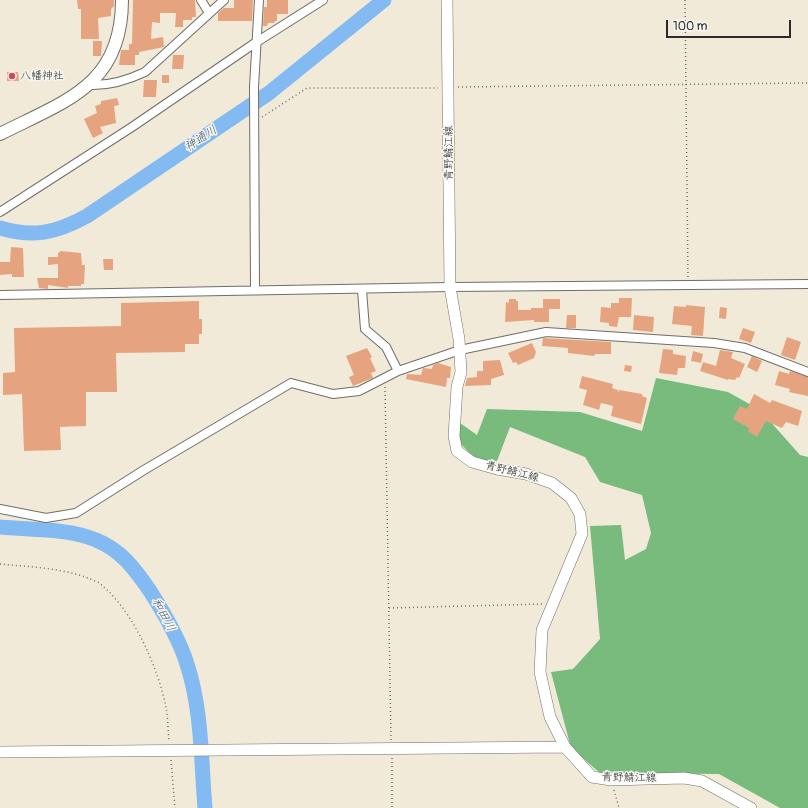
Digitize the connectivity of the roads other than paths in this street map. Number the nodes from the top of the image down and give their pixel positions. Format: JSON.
{"nodes":[{"id":1,"x":122,"y":0,"type":"edge"},
{"id":2,"x":201,"y":0,"type":"edge"},
{"id":3,"x":224,"y":0,"type":"edge"},
{"id":4,"x":259,"y":0,"type":"edge"},
{"id":5,"x":323,"y":0,"type":"edge"},
{"id":6,"x":447,"y":0,"type":"edge"},
{"id":7,"x":209,"y":13,"type":"junction"},
{"id":8,"x":255,"y":43,"type":"junction"},
{"id":9,"x":89,"y":85,"type":"junction"},
{"id":10,"x":0,"y":134,"type":"edge"},
{"id":11,"x":0,"y":212,"type":"edge"},
{"id":12,"x":808,"y":284,"type":"edge"},
{"id":13,"x":450,"y":287,"type":"junction"},
{"id":14,"x":255,"y":290,"type":"junction"},
{"id":15,"x":362,"y":290,"type":"junction"},
{"id":16,"x":0,"y":295,"type":"edge"},
{"id":17,"x":460,"y":350,"type":"junction"},
{"id":18,"x":398,"y":371,"type":"junction"},
{"id":19,"x":808,"y":372,"type":"edge"},
{"id":20,"x":0,"y":509,"type":"edge"},
{"id":21,"x":565,"y":747,"type":"junction"},
{"id":22,"x":0,"y":752,"type":"edge"},
{"id":23,"x":751,"y":808,"type":"edge"}],
"edges":[{"from":1,"to":9,"type":"main road"},
{"from":2,"to":7,"type":"street"},
{"from":3,"to":7,"type":"street"},
{"from":4,"to":8,"type":"street"},
{"from":5,"to":8,"type":"street"},
{"from":6,"to":13,"type":"main road","name":"青野鯖江線"},
{"from":7,"to":9,"type":"street"},
{"from":8,"to":11,"type":"street"},
{"from":8,"to":14,"type":"street"},
{"from":9,"to":10,"type":"main road"},
{"from":12,"to":13,"type":"street"},
{"from":13,"to":15,"type":"street"},
{"from":13,"to":17,"type":"main road","name":"青野鯖江線"},
{"from":14,"to":15,"type":"street"},
{"from":14,"to":16,"type":"street"},
{"from":15,"to":18,"type":"street"},
{"from":17,"to":18,"type":"street"},
{"from":17,"to":19,"type":"street"},
{"from":17,"to":21,"type":"main road","name":"青野鯖江線"},
{"from":18,"to":20,"type":"street"},
{"from":21,"to":22,"type":"main road"},
{"from":21,"to":23,"type":"main road","name":"青野鯖江線"}]}
